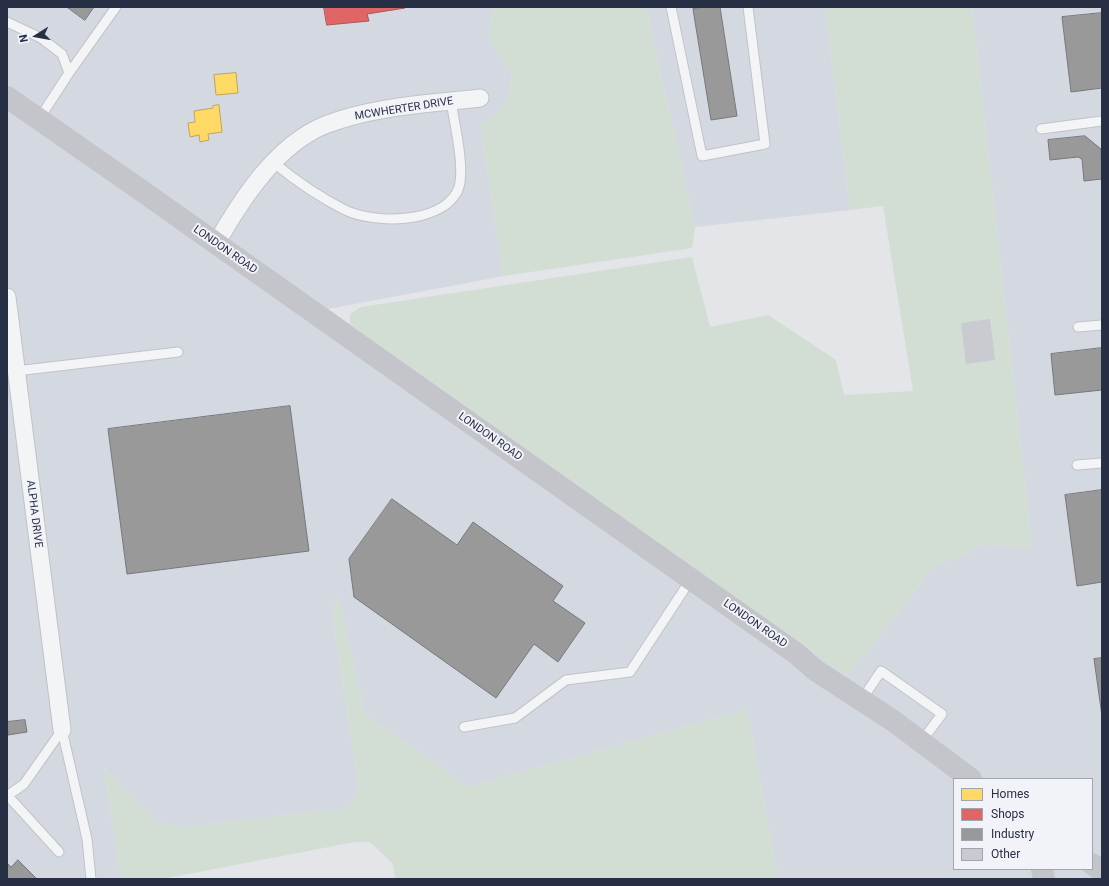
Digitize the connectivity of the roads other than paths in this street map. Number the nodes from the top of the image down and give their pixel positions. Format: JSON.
{"nodes":[{"id":1,"x":116,"y":7,"type":"edge"},
{"id":2,"x":670,"y":7,"type":"edge"},
{"id":3,"x":748,"y":7,"type":"edge"},
{"id":4,"x":7,"y":22,"type":"edge"},
{"id":5,"x":69,"y":73,"type":"junction"},
{"id":6,"x":7,"y":97,"type":"edge"},
{"id":7,"x":480,"y":98,"type":"dead end"},
{"id":8,"x":451,"y":101,"type":"junction"},
{"id":9,"x":39,"y":119,"type":"junction"},
{"id":10,"x":1102,"y":121,"type":"edge"},
{"id":11,"x":1041,"y":129,"type":"dead end"},
{"id":12,"x":274,"y":163,"type":"junction"},
{"id":13,"x":216,"y":244,"type":"junction"},
{"id":14,"x":7,"y":297,"type":"edge"},
{"id":15,"x":1102,"y":325,"type":"edge"},
{"id":16,"x":1078,"y":328,"type":"dead end"},
{"id":17,"x":178,"y":352,"type":"dead end"},
{"id":18,"x":16,"y":371,"type":"junction"},
{"id":19,"x":1102,"y":463,"type":"edge"},
{"id":20,"x":1077,"y":465,"type":"dead end"},
{"id":21,"x":691,"y":579,"type":"junction"},
{"id":22,"x":861,"y":701,"type":"junction"},
{"id":23,"x":464,"y":727,"type":"dead end"},
{"id":24,"x":62,"y":730,"type":"junction"},
{"id":25,"x":921,"y":742,"type":"junction"},
{"id":26,"x":970,"y":778,"type":"edge"},
{"id":27,"x":7,"y":796,"type":"edge"},
{"id":28,"x":59,"y":852,"type":"dead end"},
{"id":29,"x":1093,"y":865,"type":"edge"},
{"id":30,"x":1102,"y":871,"type":"edge"},
{"id":31,"x":91,"y":879,"type":"edge"}],
"edges":[{"from":1,"to":5,"type":"lane"},
{"from":2,"to":3,"type":"lane"},
{"from":4,"to":5,"type":"lane"},
{"from":5,"to":9,"type":"lane"},
{"from":6,"to":9,"type":"street","name":"LONDON ROAD"},
{"from":7,"to":8,"type":"street","name":"MCWHERTER DRIVE"},
{"from":8,"to":12,"type":"street","name":"MCWHERTER DRIVE"},
{"from":8,"to":12,"type":"lane"},
{"from":9,"to":13,"type":"street","name":"LONDON ROAD"},
{"from":10,"to":11,"type":"lane"},
{"from":12,"to":13,"type":"street","name":"MCWHERTER DRIVE"},
{"from":13,"to":21,"type":"street","name":"LONDON ROAD"},
{"from":14,"to":18,"type":"street","name":"ALPHA DRIVE"},
{"from":15,"to":16,"type":"lane"},
{"from":17,"to":18,"type":"lane"},
{"from":18,"to":24,"type":"street","name":"ALPHA DRIVE"},
{"from":19,"to":20,"type":"lane"},
{"from":21,"to":22,"type":"street","name":"LONDON ROAD"},
{"from":21,"to":23,"type":"lane"},
{"from":22,"to":25,"type":"street","name":"LONDON ROAD"},
{"from":22,"to":25,"type":"lane"},
{"from":24,"to":27,"type":"lane"},
{"from":24,"to":31,"type":"lane"},
{"from":25,"to":26,"type":"street","name":"LONDON ROAD"},
{"from":27,"to":28,"type":"lane"},
{"from":29,"to":30,"type":"street"}]}
